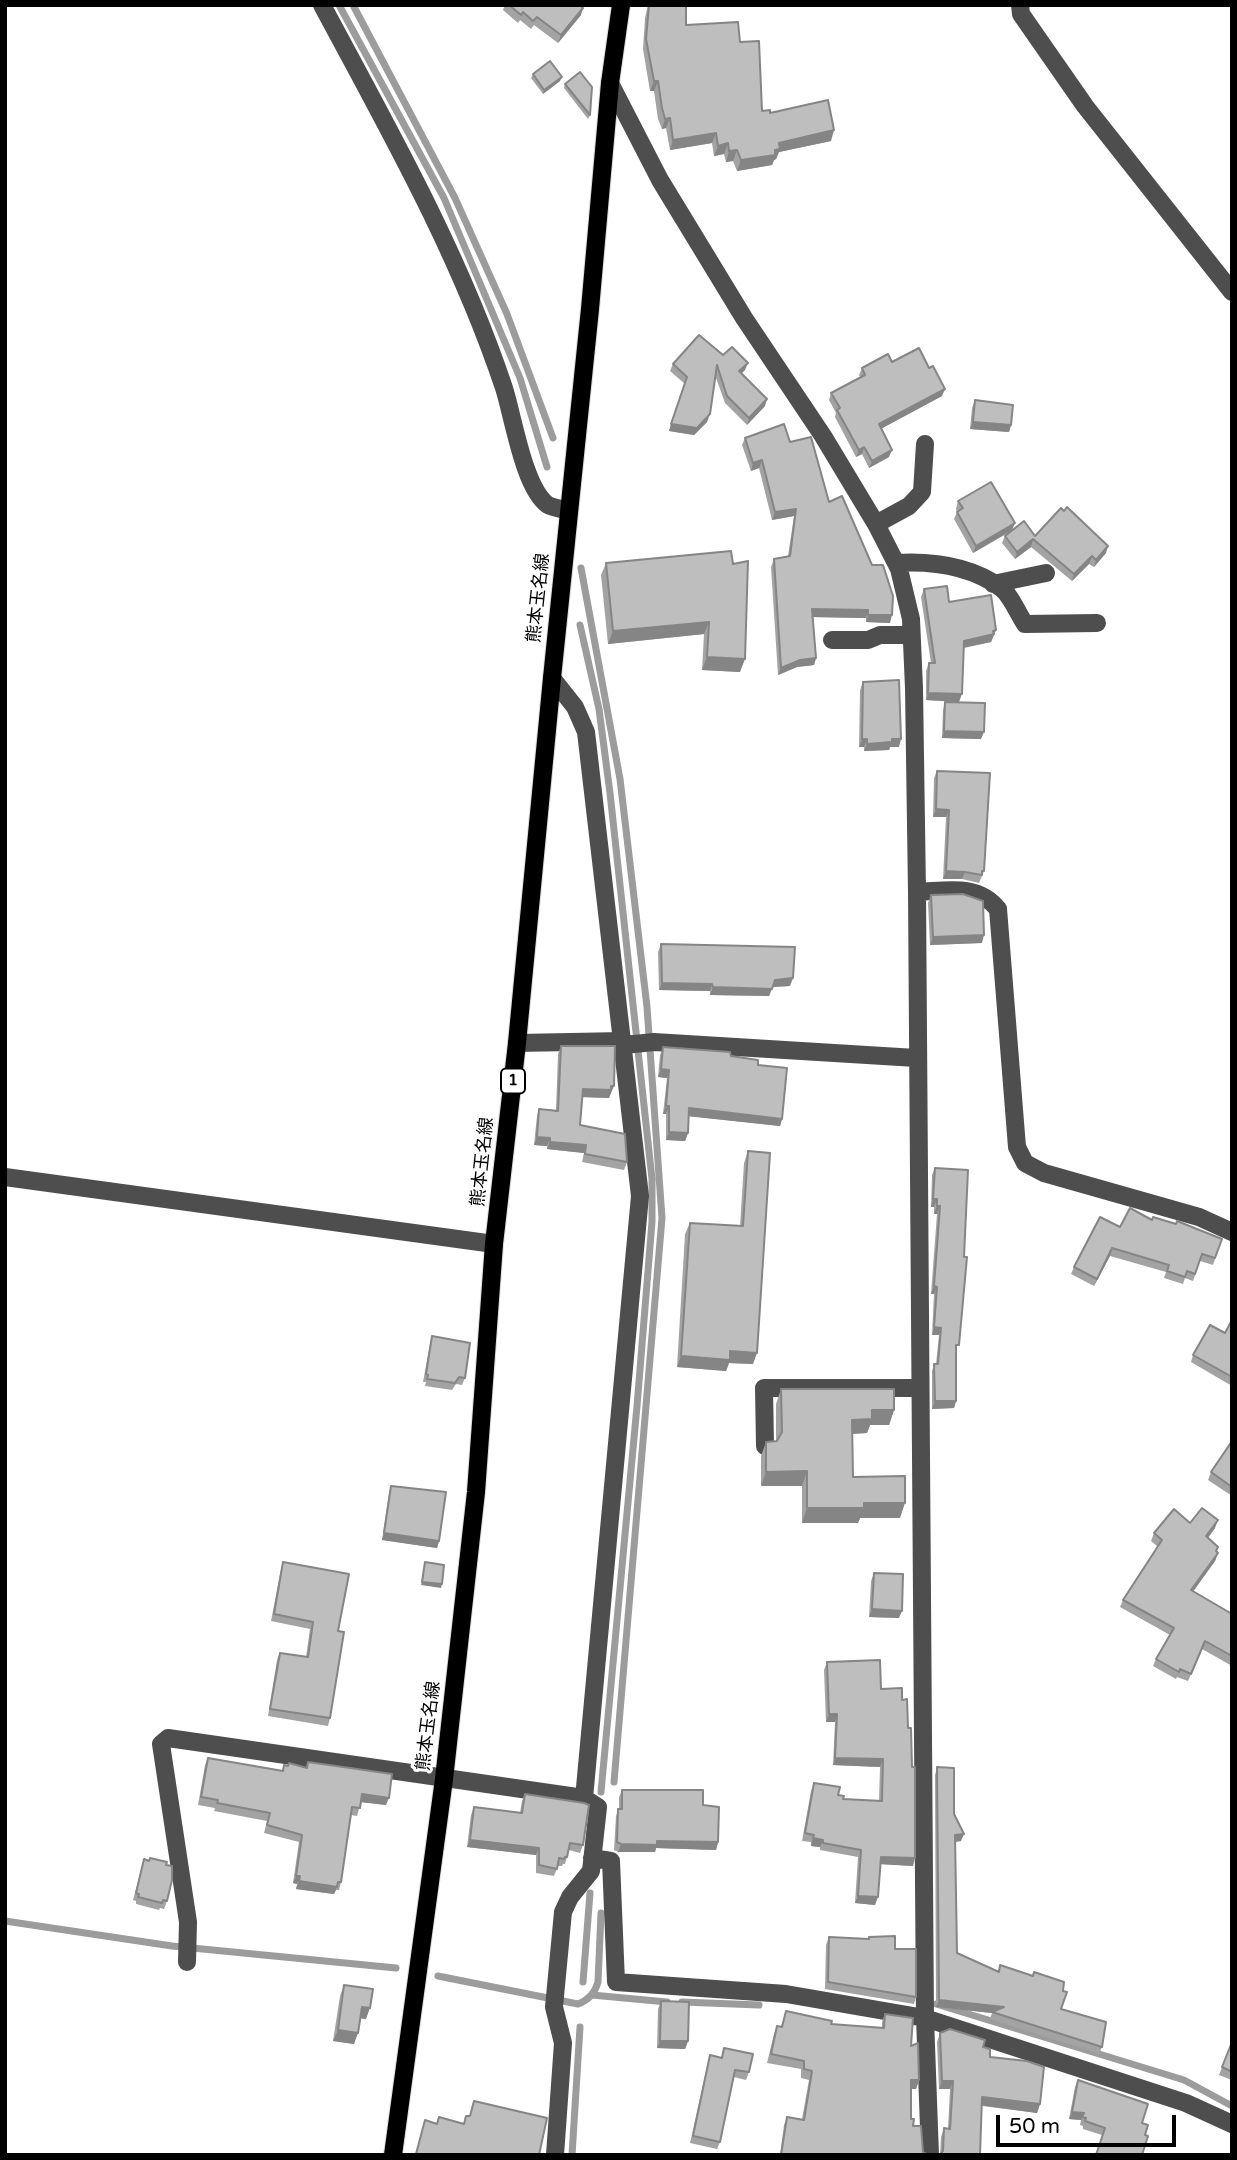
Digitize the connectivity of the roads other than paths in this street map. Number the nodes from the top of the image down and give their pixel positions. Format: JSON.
{"nodes":[{"id":1,"x":322,"y":5,"type":"edge"},
{"id":2,"x":1020,"y":5,"type":"edge"},
{"id":3,"x":620,"y":6,"type":"edge"},
{"id":4,"x":610,"y":83,"type":"junction"},
{"id":5,"x":1232,"y":292,"type":"edge"},
{"id":6,"x":925,"y":444,"type":"dead end"},
{"id":7,"x":569,"y":511,"type":"junction"},
{"id":8,"x":876,"y":524,"type":"junction"},
{"id":9,"x":896,"y":563,"type":"junction"},
{"id":10,"x":1046,"y":573,"type":"dead end"},
{"id":11,"x":993,"y":584,"type":"junction"},
{"id":12,"x":1097,"y":624,"type":"dead end"},
{"id":13,"x":911,"y":635,"type":"junction"},
{"id":14,"x":832,"y":640,"type":"dead end"},
{"id":15,"x":552,"y":678,"type":"junction"},
{"id":16,"x":917,"y":892,"type":"junction"},
{"id":17,"x":517,"y":1042,"type":"junction"},
{"id":18,"x":626,"y":1043,"type":"junction"},
{"id":19,"x":916,"y":1058,"type":"junction"},
{"id":20,"x":5,"y":1177,"type":"edge"},
{"id":21,"x":1232,"y":1233,"type":"edge"},
{"id":22,"x":494,"y":1244,"type":"junction"},
{"id":23,"x":919,"y":1388,"type":"junction"},
{"id":24,"x":765,"y":1446,"type":"edge"},
{"id":25,"x":444,"y":1779,"type":"junction"},
{"id":26,"x":584,"y":1798,"type":"junction"},
{"id":27,"x":592,"y":1858,"type":"junction"},
{"id":28,"x":187,"y":1951,"type":"dead end"},
{"id":29,"x":925,"y":2018,"type":"junction"},
{"id":30,"x":1232,"y":2124,"type":"edge"},
{"id":31,"x":393,"y":2155,"type":"edge"},
{"id":32,"x":555,"y":2155,"type":"edge"},
{"id":33,"x":930,"y":2155,"type":"edge"}],
"edges":[{"from":1,"to":7,"type":"street"},
{"from":2,"to":5,"type":"street"},
{"from":3,"to":4,"type":"main road","name":"熊本玉名線","number":"1"},
{"from":4,"to":7,"type":"main road","name":"熊本玉名線","number":"1"},
{"from":4,"to":8,"type":"street"},
{"from":6,"to":8,"type":"street"},
{"from":7,"to":15,"type":"main road","name":"熊本玉名線","number":"1"},
{"from":8,"to":9,"type":"street"},
{"from":9,"to":11,"type":"street"},
{"from":9,"to":13,"type":"street"},
{"from":10,"to":11,"type":"street"},
{"from":11,"to":12,"type":"street"},
{"from":13,"to":14,"type":"street"},
{"from":13,"to":16,"type":"street"},
{"from":15,"to":17,"type":"main road","name":"熊本玉名線","number":"1"},
{"from":15,"to":18,"type":"street"},
{"from":16,"to":19,"type":"street"},
{"from":16,"to":21,"type":"street"},
{"from":17,"to":18,"type":"street"},
{"from":17,"to":22,"type":"main road","name":"熊本玉名線","number":"1"},
{"from":18,"to":19,"type":"street"},
{"from":18,"to":26,"type":"street"},
{"from":19,"to":23,"type":"street"},
{"from":20,"to":22,"type":"street"},
{"from":22,"to":25,"type":"main road","name":"熊本玉名線","number":"1"},
{"from":23,"to":24,"type":"street"},
{"from":23,"to":29,"type":"street"},
{"from":25,"to":26,"type":"street"},
{"from":25,"to":28,"type":"street"},
{"from":25,"to":31,"type":"main road","name":"熊本玉名線","number":"1"},
{"from":26,"to":27,"type":"street"},
{"from":27,"to":29,"type":"street"},
{"from":27,"to":32,"type":"street"},
{"from":29,"to":30,"type":"street"},
{"from":29,"to":33,"type":"street"}]}
